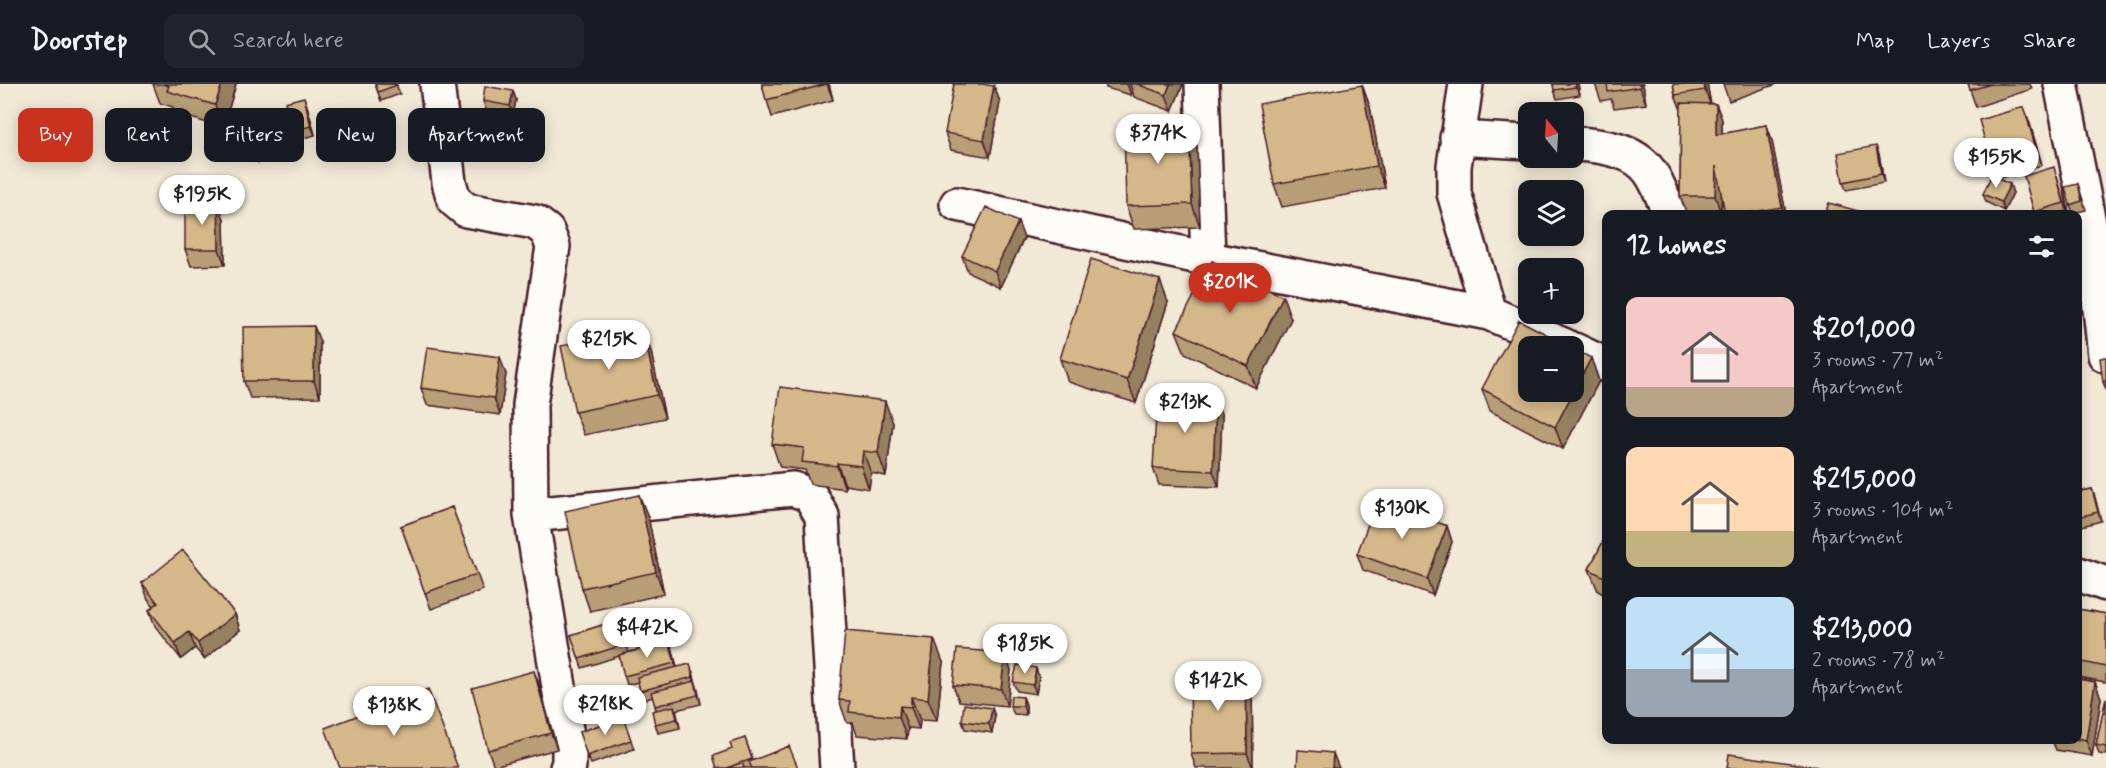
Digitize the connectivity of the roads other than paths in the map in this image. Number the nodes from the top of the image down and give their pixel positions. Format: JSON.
{"nodes":[{"id":1,"x":437,"y":84,"type":"edge"},
{"id":2,"x":1202,"y":84,"type":"edge"},
{"id":3,"x":1466,"y":84,"type":"edge"},
{"id":4,"x":2061,"y":84,"type":"edge"},
{"id":5,"x":1457,"y":138,"type":"junction"},
{"id":6,"x":1518,"y":141,"type":"edge"},
{"id":7,"x":1584,"y":144,"type":"edge"},
{"id":8,"x":957,"y":204,"type":"dead end"},
{"id":9,"x":1668,"y":210,"type":"edge"},
{"id":10,"x":2099,"y":240,"type":"edge"},
{"id":11,"x":1208,"y":259,"type":"junction"},
{"id":12,"x":1489,"y":313,"type":"junction"},
{"id":13,"x":1542,"y":336,"type":"edge"},
{"id":14,"x":1584,"y":355,"type":"edge"},
{"id":15,"x":2096,"y":355,"type":"edge"},
{"id":16,"x":1602,"y":363,"type":"edge"},
{"id":17,"x":531,"y":515,"type":"junction"},
{"id":18,"x":2082,"y":575,"type":"edge"},
{"id":19,"x":2106,"y":584,"type":"edge"},
{"id":20,"x":567,"y":768,"type":"edge"},
{"id":21,"x":837,"y":768,"type":"edge"}],
"edges":[{"from":1,"to":17,"type":"street"},
{"from":2,"to":11,"type":"street"},
{"from":3,"to":5,"type":"street"},
{"from":4,"to":10,"type":"street"},
{"from":5,"to":6,"type":"street"},
{"from":5,"to":12,"type":"street"},
{"from":7,"to":9,"type":"street"},
{"from":8,"to":11,"type":"street"},
{"from":10,"to":15,"type":"street"},
{"from":11,"to":12,"type":"street"},
{"from":12,"to":13,"type":"street"},
{"from":14,"to":16,"type":"street"},
{"from":17,"to":20,"type":"street"},
{"from":17,"to":21,"type":"street"},
{"from":18,"to":19,"type":"street"}]}
